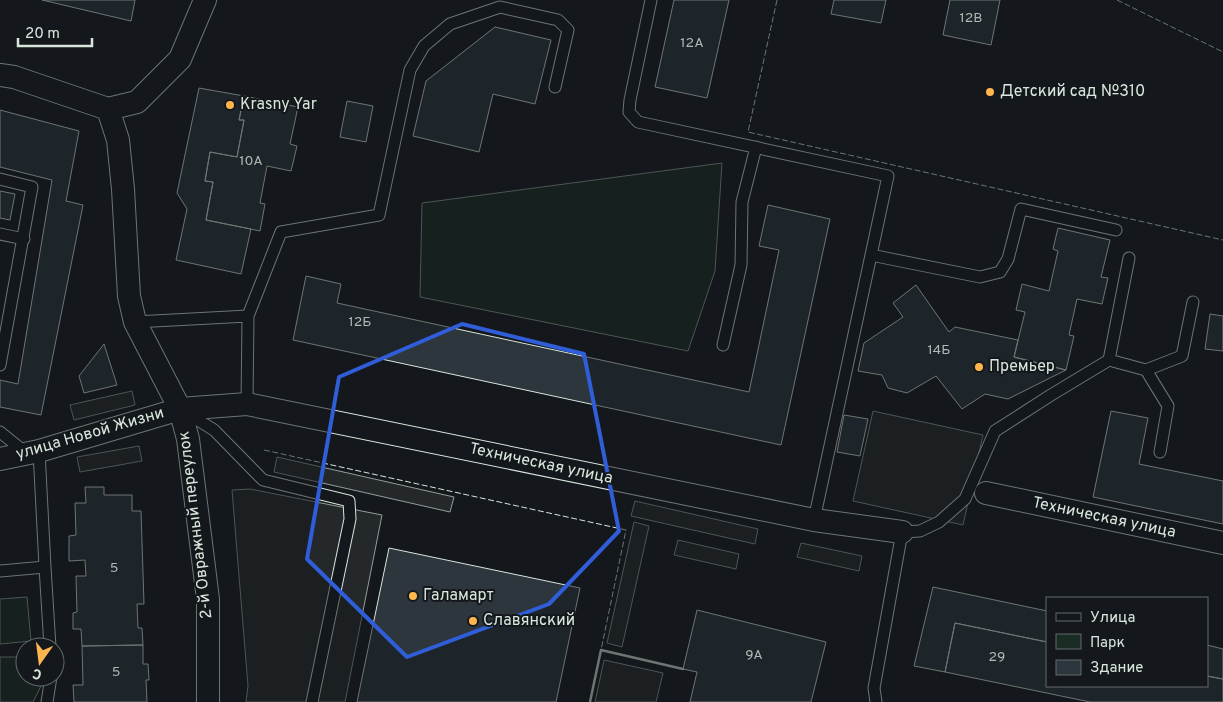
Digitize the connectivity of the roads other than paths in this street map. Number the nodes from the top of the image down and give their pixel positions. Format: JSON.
{"nodes":[{"id":1,"x":205,"y":0,"type":"edge"},
{"id":2,"x":651,"y":0,"type":"edge"},
{"id":3,"x":0,"y":75,"type":"edge"},
{"id":4,"x":555,"y":87,"type":"dead end"},
{"id":5,"x":108,"y":109,"type":"junction"},
{"id":6,"x":756,"y":148,"type":"junction"},
{"id":7,"x":0,"y":180,"type":"edge"},
{"id":8,"x":1116,"y":230,"type":"dead end"},
{"id":9,"x":0,"y":234,"type":"edge"},
{"id":10,"x":24,"y":239,"type":"junction"},
{"id":11,"x":871,"y":255,"type":"junction"},
{"id":12,"x":1130,"y":258,"type":"dead end"},
{"id":13,"x":1193,"y":302,"type":"dead end"},
{"id":14,"x":248,"y":316,"type":"junction"},
{"id":15,"x":135,"y":322,"type":"junction"},
{"id":16,"x":723,"y":345,"type":"dead end"},
{"id":17,"x":1109,"y":360,"type":"junction"},
{"id":18,"x":0,"y":366,"type":"edge"},
{"id":19,"x":1146,"y":370,"type":"junction"},
{"id":20,"x":247,"y":404,"type":"junction"},
{"id":21,"x":180,"y":408,"type":"junction"},
{"id":22,"x":0,"y":432,"type":"edge"},
{"id":23,"x":1160,"y":452,"type":"dead end"},
{"id":24,"x":33,"y":453,"type":"junction"},
{"id":25,"x":0,"y":459,"type":"edge"},
{"id":26,"x":986,"y":493,"type":"dead end"},
{"id":27,"x":814,"y":520,"type":"junction"},
{"id":28,"x":902,"y":532,"type":"junction"},
{"id":29,"x":1223,"y":542,"type":"edge"},
{"id":30,"x":45,"y":567,"type":"junction"},
{"id":31,"x":0,"y":571,"type":"edge"},
{"id":32,"x":49,"y":637,"type":"edge"},
{"id":33,"x":49,"y":687,"type":"edge"},
{"id":34,"x":47,"y":702,"type":"edge"},
{"id":35,"x":208,"y":702,"type":"edge"},
{"id":36,"x":312,"y":702,"type":"edge"},
{"id":37,"x":876,"y":702,"type":"edge"}],
"edges":[{"from":1,"to":5,"type":"street"},
{"from":2,"to":6,"type":"lane"},
{"from":3,"to":5,"type":"street"},
{"from":4,"to":14,"type":"lane"},
{"from":5,"to":15,"type":"street","name":"2-й Овражный переулок"},
{"from":6,"to":11,"type":"lane"},
{"from":6,"to":16,"type":"lane"},
{"from":7,"to":10,"type":"lane"},
{"from":8,"to":11,"type":"lane"},
{"from":9,"to":10,"type":"lane"},
{"from":10,"to":18,"type":"lane"},
{"from":11,"to":27,"type":"lane"},
{"from":12,"to":17,"type":"lane"},
{"from":13,"to":19,"type":"lane"},
{"from":14,"to":15,"type":"lane"},
{"from":14,"to":20,"type":"lane"},
{"from":15,"to":21,"type":"street","name":"2-й Овражный переулок"},
{"from":17,"to":19,"type":"lane"},
{"from":17,"to":28,"type":"lane"},
{"from":19,"to":23,"type":"lane"},
{"from":20,"to":21,"type":"street","name":"Техническая улица"},
{"from":20,"to":27,"type":"street","name":"Техническая улица"},
{"from":21,"to":24,"type":"street","name":"улица Новой Жизни"},
{"from":21,"to":35,"type":"street","name":"2-й Овражный переулок"},
{"from":21,"to":36,"type":"lane"},
{"from":22,"to":24,"type":"lane"},
{"from":24,"to":25,"type":"street","name":"улица Новой Жизни"},
{"from":24,"to":30,"type":"lane"},
{"from":26,"to":29,"type":"street","name":"Техническая улица"},
{"from":27,"to":28,"type":"street","name":"Техническая улица"},
{"from":28,"to":37,"type":"lane"},
{"from":30,"to":31,"type":"lane"},
{"from":30,"to":32,"type":"lane"},
{"from":33,"to":34,"type":"lane"}]}
